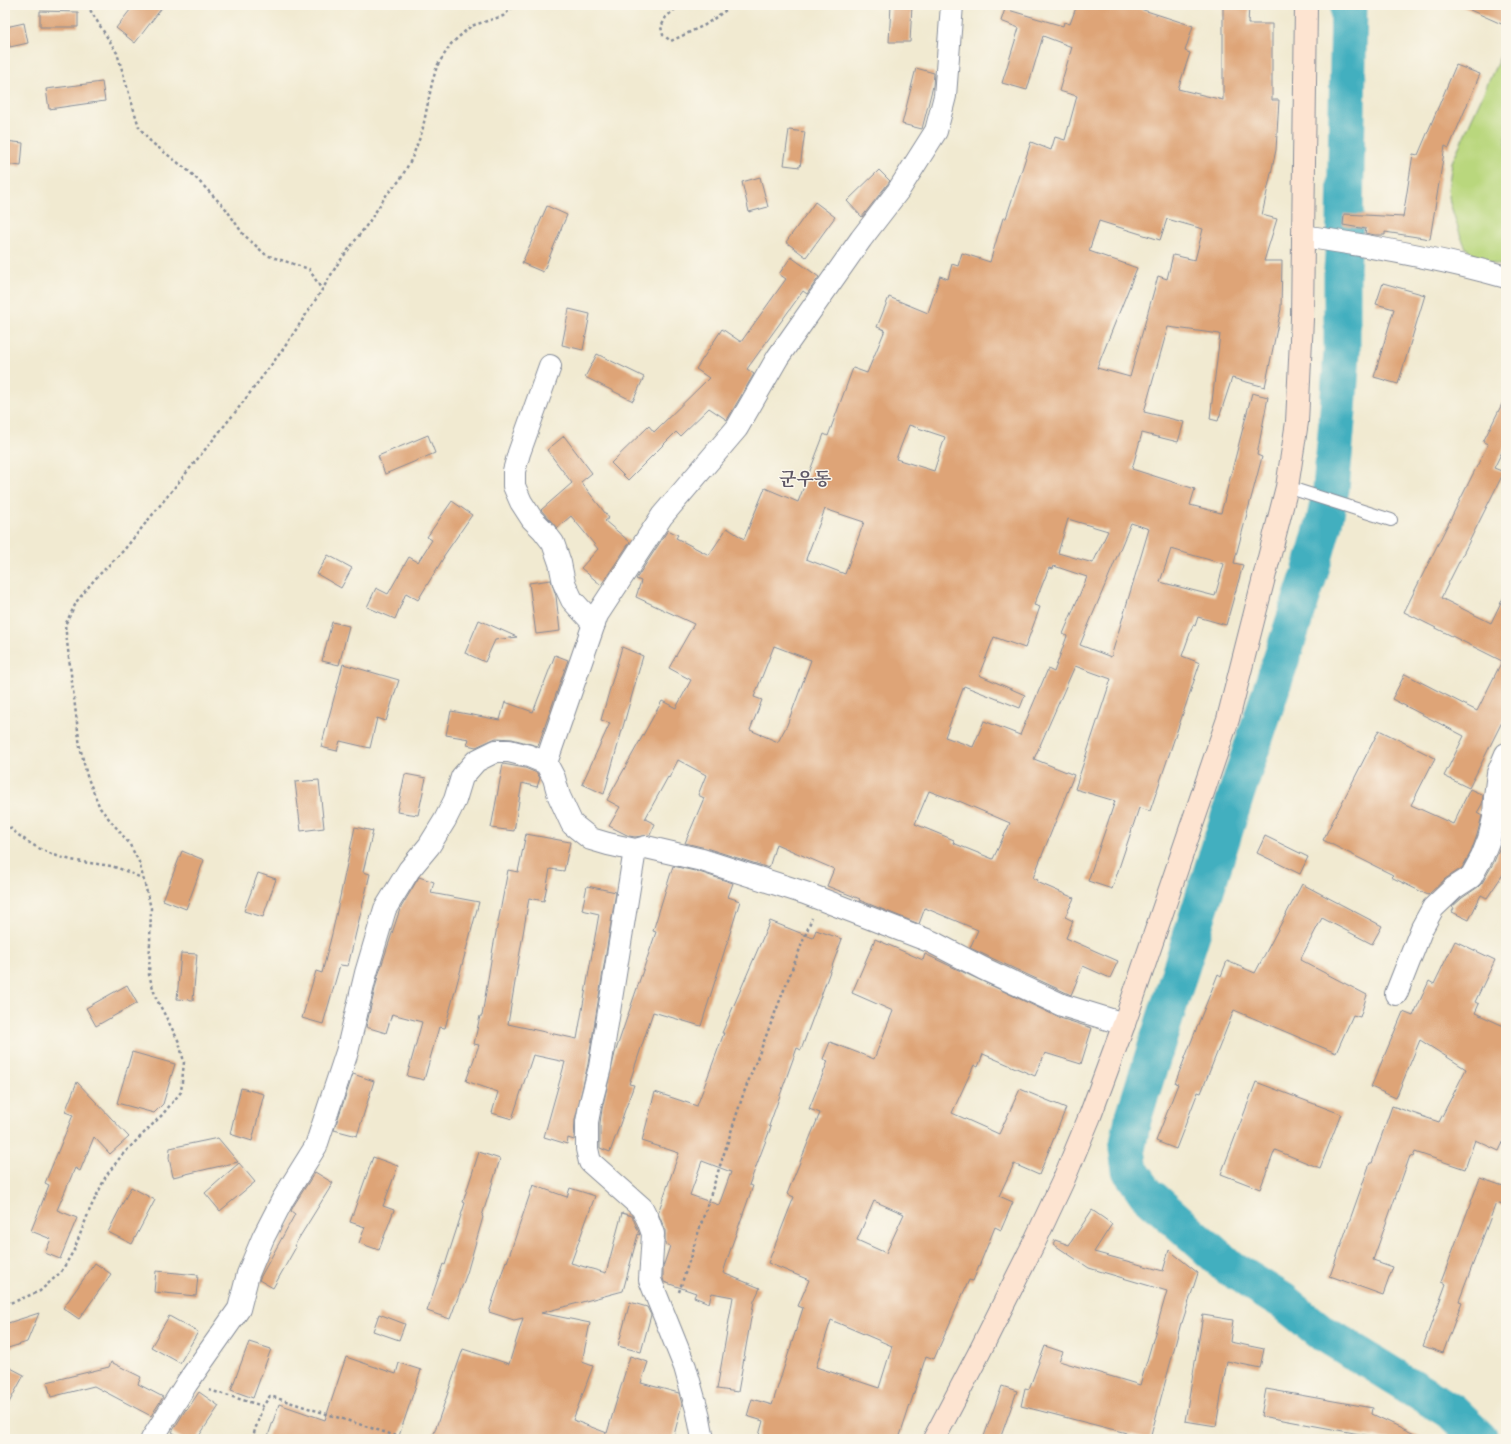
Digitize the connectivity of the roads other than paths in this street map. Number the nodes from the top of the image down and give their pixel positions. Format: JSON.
{"nodes":[{"id":1,"x":952,"y":5,"type":"edge"},
{"id":2,"x":1306,"y":5,"type":"edge"},
{"id":3,"x":1303,"y":236,"type":"junction"},
{"id":4,"x":1506,"y":278,"type":"edge"},
{"id":5,"x":550,"y":366,"type":"dead end"},
{"id":6,"x":1297,"y":490,"type":"junction"},
{"id":7,"x":1391,"y":520,"type":"dead end"},
{"id":8,"x":594,"y":624,"type":"junction"},
{"id":9,"x":1506,"y":754,"type":"edge"},
{"id":10,"x":546,"y":763,"type":"junction"},
{"id":11,"x":635,"y":850,"type":"junction"},
{"id":12,"x":1396,"y":994,"type":"dead end"},
{"id":13,"x":1124,"y":1024,"type":"junction"},
{"id":14,"x":152,"y":1439,"type":"edge"},
{"id":15,"x":703,"y":1439,"type":"edge"},
{"id":16,"x":934,"y":1439,"type":"edge"}],
"edges":[{"from":1,"to":8,"type":"street"},
{"from":2,"to":3,"type":"street"},
{"from":3,"to":4,"type":"street"},
{"from":3,"to":6,"type":"street"},
{"from":5,"to":8,"type":"street"},
{"from":6,"to":7,"type":"lane"},
{"from":6,"to":13,"type":"street"},
{"from":8,"to":10,"type":"street"},
{"from":9,"to":12,"type":"street"},
{"from":10,"to":11,"type":"street"},
{"from":10,"to":14,"type":"street"},
{"from":11,"to":13,"type":"street"},
{"from":11,"to":15,"type":"street"},
{"from":13,"to":16,"type":"street"}]}
